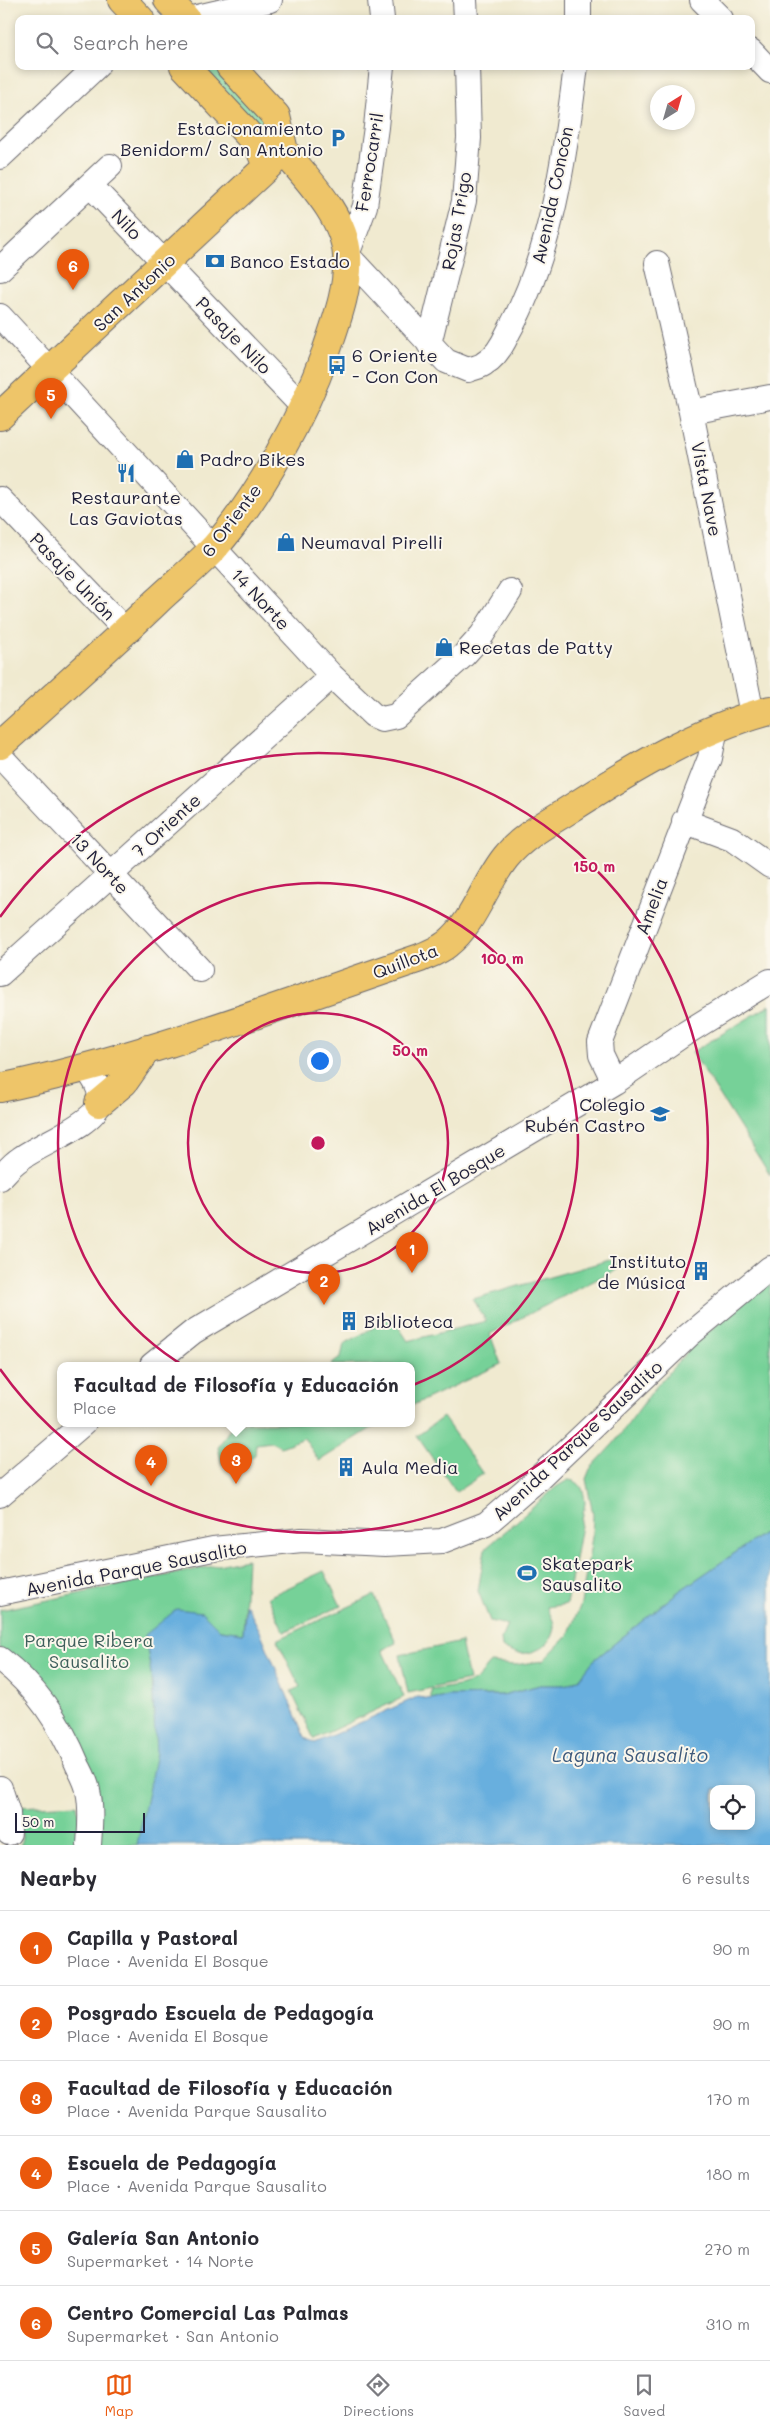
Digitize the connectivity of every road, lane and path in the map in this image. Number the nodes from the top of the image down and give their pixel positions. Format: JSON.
{"nodes":[{"id":1,"x":122,"y":0,"type":"edge"},
{"id":2,"x":168,"y":0,"type":"edge"},
{"id":3,"x":270,"y":0,"type":"edge"},
{"id":4,"x":380,"y":0,"type":"edge"},
{"id":5,"x":465,"y":0,"type":"edge"},
{"id":6,"x":579,"y":0,"type":"edge"},
{"id":7,"x":702,"y":0,"type":"edge"},
{"id":8,"x":136,"y":15,"type":"edge"},
{"id":9,"x":184,"y":15,"type":"edge"},
{"id":10,"x":205,"y":15,"type":"edge"},
{"id":11,"x":382,"y":15,"type":"edge"},
{"id":12,"x":466,"y":15,"type":"edge"},
{"id":13,"x":578,"y":15,"type":"edge"},
{"id":14,"x":717,"y":15,"type":"edge"},
{"id":15,"x":755,"y":55,"type":"edge"},
{"id":16,"x":93,"y":70,"type":"edge"},
{"id":17,"x":188,"y":70,"type":"edge"},
{"id":18,"x":234,"y":70,"type":"edge"},
{"id":19,"x":382,"y":70,"type":"edge"},
{"id":20,"x":467,"y":70,"type":"edge"},
{"id":21,"x":575,"y":70,"type":"edge"},
{"id":22,"x":769,"y":70,"type":"edge"},
{"id":23,"x":0,"y":157,"type":"edge"},
{"id":24,"x":276,"y":159,"type":"junction"},
{"id":25,"x":110,"y":166,"type":"dead end"},
{"id":26,"x":90,"y":185,"type":"junction"},
{"id":27,"x":347,"y":255,"type":"junction"},
{"id":28,"x":165,"y":263,"type":"junction"},
{"id":29,"x":658,"y":264,"type":"dead end"},
{"id":30,"x":0,"y":269,"type":"edge"},
{"id":31,"x":0,"y":316,"type":"edge"},
{"id":32,"x":429,"y":344,"type":"junction"},
{"id":33,"x":48,"y":370,"type":"junction"},
{"id":34,"x":770,"y":397,"type":"edge"},
{"id":35,"x":303,"y":407,"type":"junction"},
{"id":36,"x":691,"y":412,"type":"junction"},
{"id":37,"x":0,"y":416,"type":"edge"},
{"id":38,"x":0,"y":499,"type":"edge"},
{"id":39,"x":214,"y":548,"type":"junction"},
{"id":40,"x":510,"y":591,"type":"dead end"},
{"id":41,"x":126,"y":631,"type":"junction"},
{"id":42,"x":332,"y":676,"type":"junction"},
{"id":43,"x":761,"y":712,"type":"edge"},
{"id":44,"x":716,"y":728,"type":"junction"},
{"id":45,"x":0,"y":745,"type":"edge"},
{"id":46,"x":0,"y":756,"type":"edge"},
{"id":47,"x":684,"y":821,"type":"junction"},
{"id":48,"x":770,"y":866,"type":"edge"},
{"id":49,"x":110,"y":874,"type":"junction"},
{"id":50,"x":200,"y":970,"type":"dead end"},
{"id":51,"x":0,"y":974,"type":"edge"},
{"id":52,"x":770,"y":981,"type":"edge"},
{"id":53,"x":147,"y":1049,"type":"junction"},
{"id":54,"x":86,"y":1068,"type":"junction"},
{"id":55,"x":614,"y":1082,"type":"junction"},
{"id":56,"x":0,"y":1088,"type":"edge"},
{"id":57,"x":99,"y":1103,"type":"junction"},
{"id":58,"x":0,"y":1178,"type":"edge"},
{"id":59,"x":770,"y":1268,"type":"edge"},
{"id":60,"x":156,"y":1362,"type":"edge"},
{"id":61,"x":79,"y":1427,"type":"edge"},
{"id":62,"x":0,"y":1495,"type":"edge"},
{"id":63,"x":0,"y":1593,"type":"edge"},
{"id":64,"x":0,"y":1660,"type":"edge"},
{"id":65,"x":0,"y":1788,"type":"edge"},
{"id":66,"x":9,"y":1832,"type":"dead end"},
{"id":67,"x":89,"y":1845,"type":"edge"}],
"edges":[{"from":1,"to":8,"type":"main road"},
{"from":2,"to":9,"type":"main road"},
{"from":3,"to":10,"type":"street"},
{"from":4,"to":11,"type":"street"},
{"from":5,"to":12,"type":"street"},
{"from":6,"to":13,"type":"street"},
{"from":7,"to":14,"type":"street"},
{"from":15,"to":22,"type":"street"},
{"from":16,"to":23,"type":"street"},
{"from":17,"to":24,"type":"main road"},
{"from":18,"to":24,"type":"main road"},
{"from":19,"to":27,"type":"street","name":"Ferrocarril"},
{"from":20,"to":32,"type":"street","name":"Rojas Trigo"},
{"from":21,"to":32,"type":"street","name":"Avenida Concón"},
{"from":24,"to":27,"type":"main road"},
{"from":24,"to":28,"type":"main road","name":"San Antonio"},
{"from":25,"to":26,"type":"street"},
{"from":26,"to":28,"type":"street","name":"Nilo"},
{"from":26,"to":30,"type":"street"},
{"from":27,"to":32,"type":"street","name":"Avenida Concón"},
{"from":27,"to":35,"type":"main road","name":"6 Oriente"},
{"from":28,"to":33,"type":"main road","name":"San Antonio"},
{"from":28,"to":35,"type":"street","name":"Pasaje Nilo"},
{"from":29,"to":36,"type":"street","name":"Vista Nave"},
{"from":31,"to":33,"type":"street","name":"14 Norte"},
{"from":33,"to":37,"type":"main road","name":"San Antonio"},
{"from":33,"to":39,"type":"street","name":"14 Norte"},
{"from":34,"to":36,"type":"street"},
{"from":35,"to":39,"type":"main road","name":"6 Oriente"},
{"from":36,"to":43,"type":"street","name":"Vista Nave"},
{"from":38,"to":41,"type":"street","name":"Pasaje Unión"},
{"from":39,"to":41,"type":"main road","name":"6 Oriente"},
{"from":39,"to":42,"type":"street","name":"14 Norte"},
{"from":40,"to":42,"type":"street","name":"14 Norte"},
{"from":41,"to":45,"type":"main road","name":"6 Oriente"},
{"from":42,"to":49,"type":"street","name":"7 Oriente"},
{"from":43,"to":44,"type":"main road","name":"Quillota"},
{"from":44,"to":47,"type":"street","name":"Amelia"},
{"from":44,"to":53,"type":"main road","name":"Quillota"},
{"from":46,"to":49,"type":"street","name":"13 Norte"},
{"from":47,"to":48,"type":"street"},
{"from":47,"to":55,"type":"street","name":"Amelia"},
{"from":49,"to":50,"type":"street","name":"13 Norte"},
{"from":49,"to":51,"type":"street","name":"7 Oriente"},
{"from":52,"to":55,"type":"street","name":"Avenida El Bosque"},
{"from":53,"to":54,"type":"main road","name":"Quillota"},
{"from":53,"to":57,"type":"main road"},
{"from":54,"to":56,"type":"main road","name":"Quillota"},
{"from":54,"to":57,"type":"street"},
{"from":55,"to":60,"type":"street","name":"Avenida El Bosque"},
{"from":57,"to":58,"type":"street"},
{"from":59,"to":63,"type":"street","name":"Avenida Parque Sausalito"},
{"from":61,"to":62,"type":"street"},
{"from":64,"to":67,"type":"street"},
{"from":65,"to":66,"type":"street"}]}
